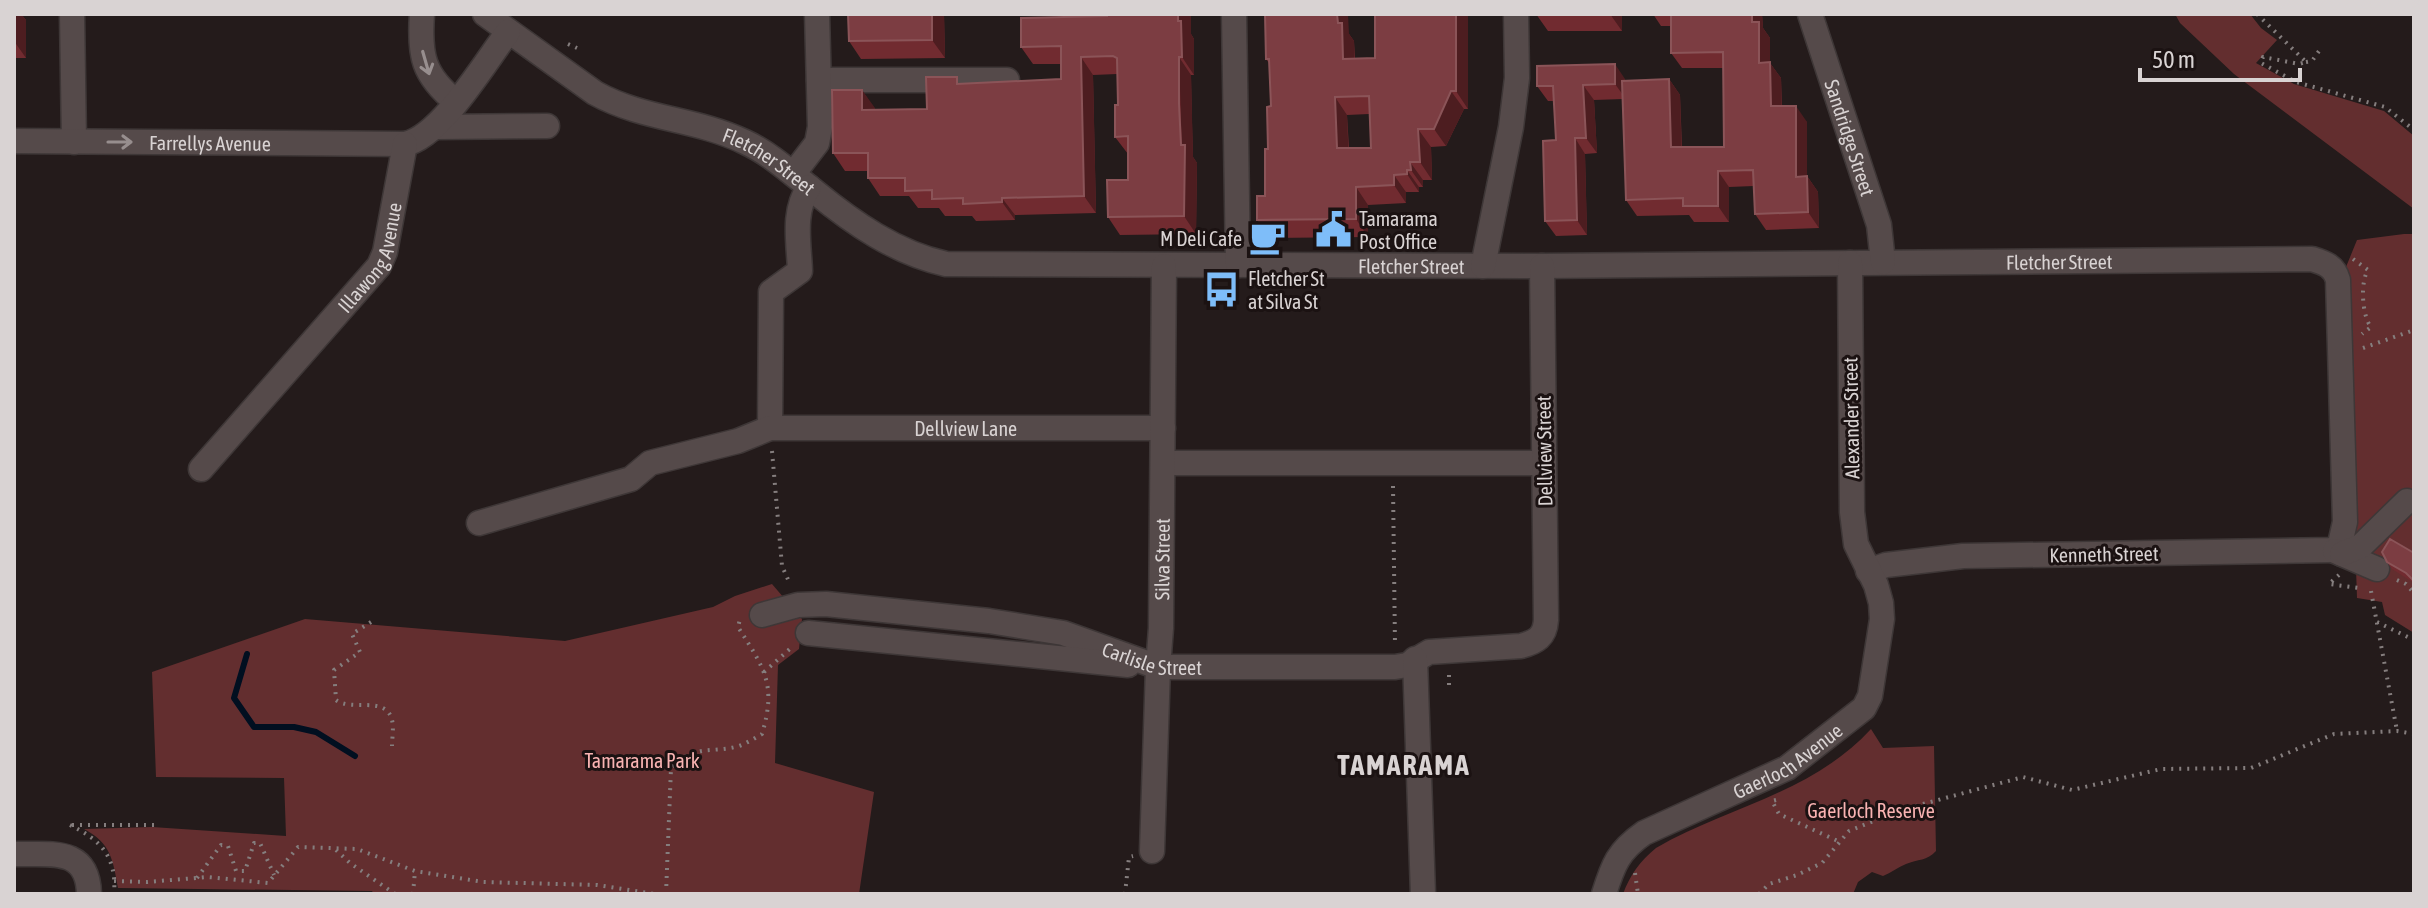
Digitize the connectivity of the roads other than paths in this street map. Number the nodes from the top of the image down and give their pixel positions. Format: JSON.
{"nodes":[{"id":1,"x":72,"y":14,"type":"edge"},
{"id":2,"x":422,"y":14,"type":"edge"},
{"id":3,"x":485,"y":14,"type":"edge"},
{"id":4,"x":817,"y":14,"type":"edge"},
{"id":5,"x":1234,"y":14,"type":"edge"},
{"id":6,"x":1516,"y":14,"type":"edge"},
{"id":7,"x":1810,"y":14,"type":"edge"},
{"id":8,"x":508,"y":32,"type":"junction"},
{"id":9,"x":819,"y":80,"type":"junction"},
{"id":10,"x":1007,"y":80,"type":"edge"},
{"id":11,"x":456,"y":102,"type":"junction"},
{"id":12,"x":547,"y":126,"type":"dead end"},
{"id":13,"x":436,"y":127,"type":"junction"},
{"id":14,"x":14,"y":141,"type":"edge"},
{"id":15,"x":74,"y":142,"type":"junction"},
{"id":16,"x":405,"y":144,"type":"junction"},
{"id":17,"x":801,"y":180,"type":"junction"},
{"id":18,"x":1883,"y":262,"type":"junction"},
{"id":19,"x":1850,"y":263,"type":"junction"},
{"id":20,"x":1238,"y":265,"type":"junction"},
{"id":21,"x":1164,"y":266,"type":"junction"},
{"id":22,"x":1483,"y":266,"type":"junction"},
{"id":23,"x":1542,"y":266,"type":"junction"},
{"id":24,"x":770,"y":428,"type":"junction"},
{"id":25,"x":1163,"y":428,"type":"junction"},
{"id":26,"x":1163,"y":463,"type":"junction"},
{"id":27,"x":1544,"y":463,"type":"junction"},
{"id":28,"x":201,"y":469,"type":"dead end"},
{"id":29,"x":2407,"y":501,"type":"dead end"},
{"id":30,"x":479,"y":523,"type":"dead end"},
{"id":31,"x":2338,"y":549,"type":"junction"},
{"id":32,"x":2377,"y":569,"type":"dead end"},
{"id":33,"x":1868,"y":571,"type":"junction"},
{"id":34,"x":751,"y":617,"type":"road end"},
{"id":35,"x":808,"y":633,"type":"road end"},
{"id":36,"x":1542,"y":636,"type":"joint"},
{"id":37,"x":1405,"y":657,"type":"junction"},
{"id":38,"x":1158,"y":667,"type":"junction"},
{"id":39,"x":1152,"y":851,"type":"road end"},
{"id":40,"x":14,"y":854,"type":"edge"},
{"id":41,"x":89,"y":894,"type":"edge"},
{"id":42,"x":1423,"y":894,"type":"edge"},
{"id":43,"x":1604,"y":894,"type":"edge"}],
"edges":[{"from":1,"to":15,"type":"street"},
{"from":2,"to":11,"type":"street","one_way":true},
{"from":3,"to":8,"type":"street","name":"Fletcher Street"},
{"from":4,"to":9,"type":"street"},
{"from":5,"to":20,"type":"street"},
{"from":6,"to":22,"type":"street"},
{"from":7,"to":18,"type":"street","name":"Sandridge Street"},
{"from":8,"to":11,"type":"street"},
{"from":8,"to":17,"type":"street","name":"Fletcher Street"},
{"from":9,"to":10,"type":"street"},
{"from":9,"to":17,"type":"street"},
{"from":11,"to":13,"type":"street"},
{"from":12,"to":13,"type":"street"},
{"from":13,"to":16,"type":"street"},
{"from":14,"to":15,"type":"street","name":"Farrellys Avenue"},
{"from":15,"to":16,"type":"street","name":"Farrellys Avenue","one_way":true},
{"from":16,"to":28,"type":"street","name":"Illawong Avenue"},
{"from":17,"to":21,"type":"street","name":"Fletcher Street"},
{"from":17,"to":24,"type":"street"},
{"from":18,"to":19,"type":"street","name":"Fletcher Street"},
{"from":18,"to":31,"type":"street","name":"Fletcher Street"},
{"from":19,"to":23,"type":"street","name":"Fletcher Street"},
{"from":19,"to":33,"type":"street","name":"Alexander Street"},
{"from":20,"to":21,"type":"street","name":"Fletcher Street"},
{"from":20,"to":22,"type":"street","name":"Fletcher Street"},
{"from":21,"to":25,"type":"street","name":"Silva Street"},
{"from":22,"to":23,"type":"street","name":"Fletcher Street"},
{"from":23,"to":27,"type":"street","name":"Dellview Street"},
{"from":24,"to":25,"type":"street","name":"Dellview Lane"},
{"from":24,"to":30,"type":"street"},
{"from":25,"to":26,"type":"street","name":"Silva Street"},
{"from":26,"to":27,"type":"street"},
{"from":26,"to":38,"type":"street","name":"Silva Street"},
{"from":27,"to":36,"type":"street","name":"Dellview Street"},
{"from":29,"to":31,"type":"street"},
{"from":31,"to":32,"type":"street"},
{"from":31,"to":33,"type":"street","name":"Kenneth Street"},
{"from":33,"to":43,"type":"street","name":"Gaerloch Avenue"},
{"from":34,"to":38,"type":"street","name":"Carlisle Street"},
{"from":35,"to":38,"type":"street"},
{"from":36,"to":37,"type":"street","name":"Carlisle Street"},
{"from":37,"to":38,"type":"street","name":"Carlisle Street"},
{"from":37,"to":42,"type":"street"},
{"from":38,"to":39,"type":"street","name":"Silva Street"},
{"from":40,"to":41,"type":"street"}]}
